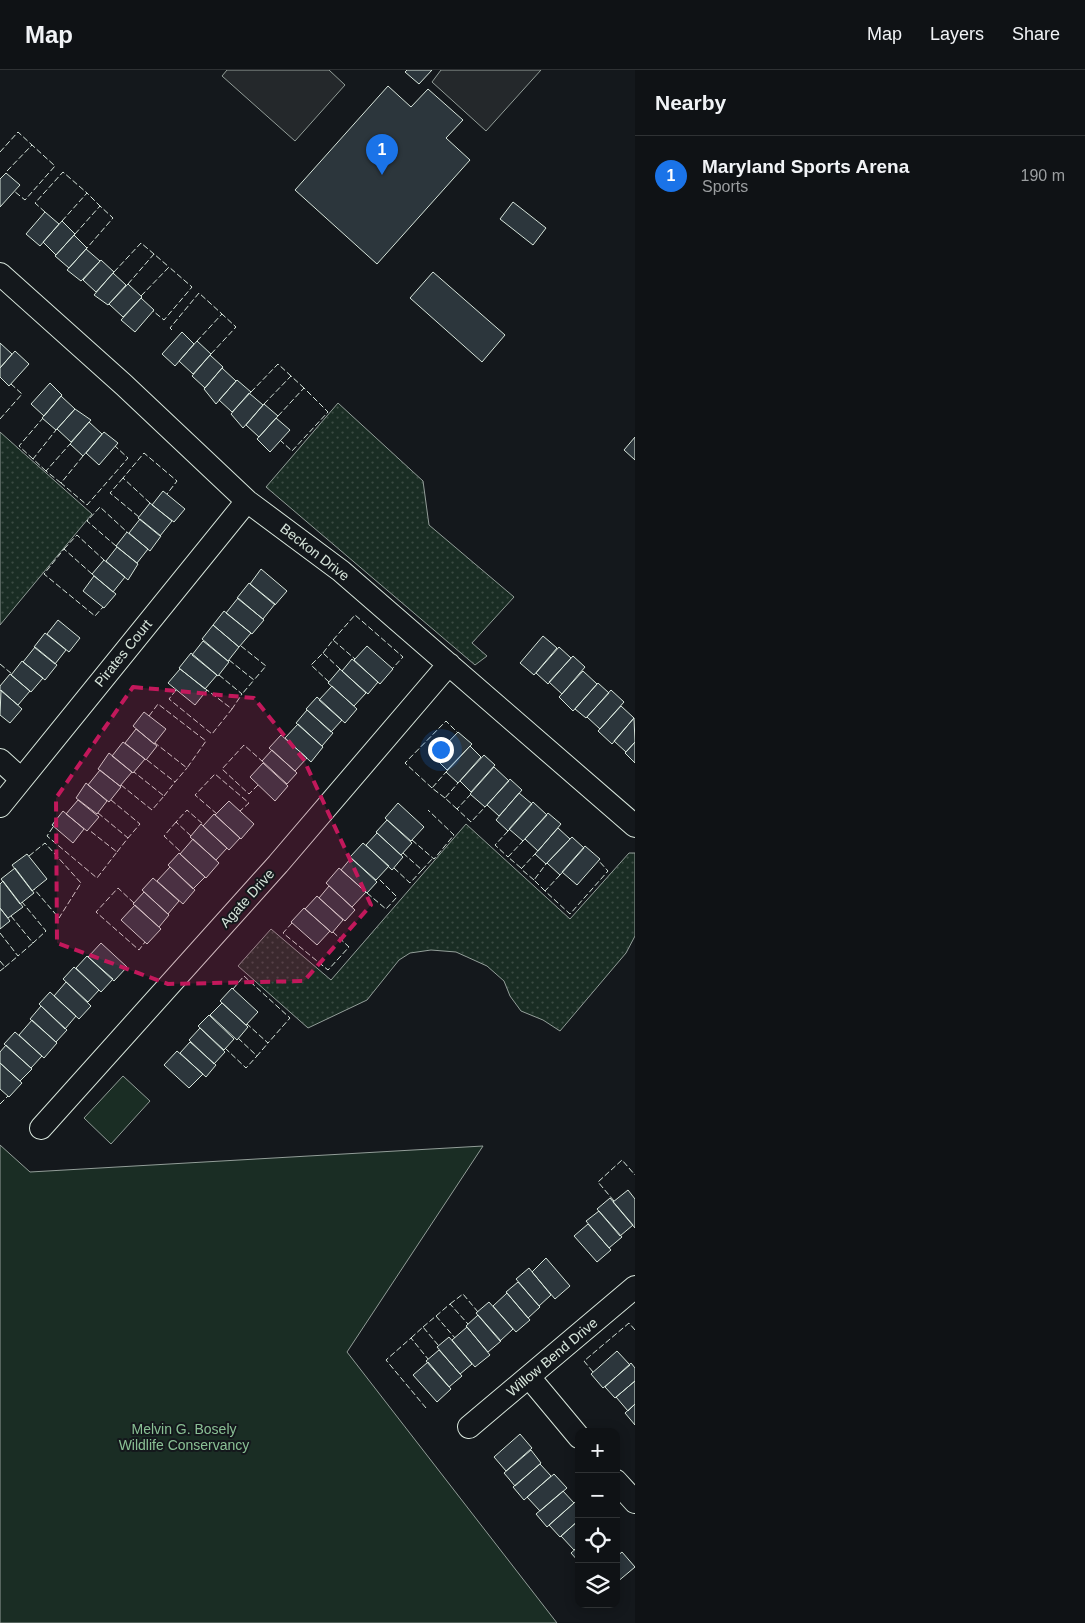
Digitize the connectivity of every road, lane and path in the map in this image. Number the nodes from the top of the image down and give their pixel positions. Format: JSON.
{"nodes":[{"id":1,"x":0,"y":274,"type":"edge"},
{"id":2,"x":247,"y":501,"type":"junction"},
{"id":3,"x":449,"y":664,"type":"junction"},
{"id":4,"x":0,"y":760,"type":"edge"},
{"id":5,"x":21,"y":779,"type":"junction"},
{"id":6,"x":0,"y":806,"type":"edge"},
{"id":7,"x":635,"y":826,"type":"edge"},
{"id":8,"x":41,"y":1128,"type":"dead end"},
{"id":9,"x":635,"y":1287,"type":"edge"},
{"id":10,"x":529,"y":1377,"type":"junction"},
{"id":11,"x":469,"y":1427,"type":"dead end"},
{"id":12,"x":575,"y":1432,"type":"edge"},
{"id":13,"x":620,"y":1485,"type":"edge"},
{"id":14,"x":635,"y":1502,"type":"edge"}],
"edges":[{"from":1,"to":2,"type":"street","name":"Beckon Drive"},
{"from":2,"to":3,"type":"street","name":"Beckon Drive"},
{"from":2,"to":5,"type":"street","name":"Pirates Court"},
{"from":3,"to":7,"type":"street","name":"Beckon Drive"},
{"from":3,"to":8,"type":"street","name":"Agate Drive"},
{"from":4,"to":5,"type":"street"},
{"from":5,"to":6,"type":"street","name":"Pirates Court"},
{"from":9,"to":10,"type":"street","name":"Willow Bend Drive"},
{"from":10,"to":11,"type":"street","name":"Willow Bend Drive"},
{"from":10,"to":12,"type":"street"},
{"from":13,"to":14,"type":"street"}]}
